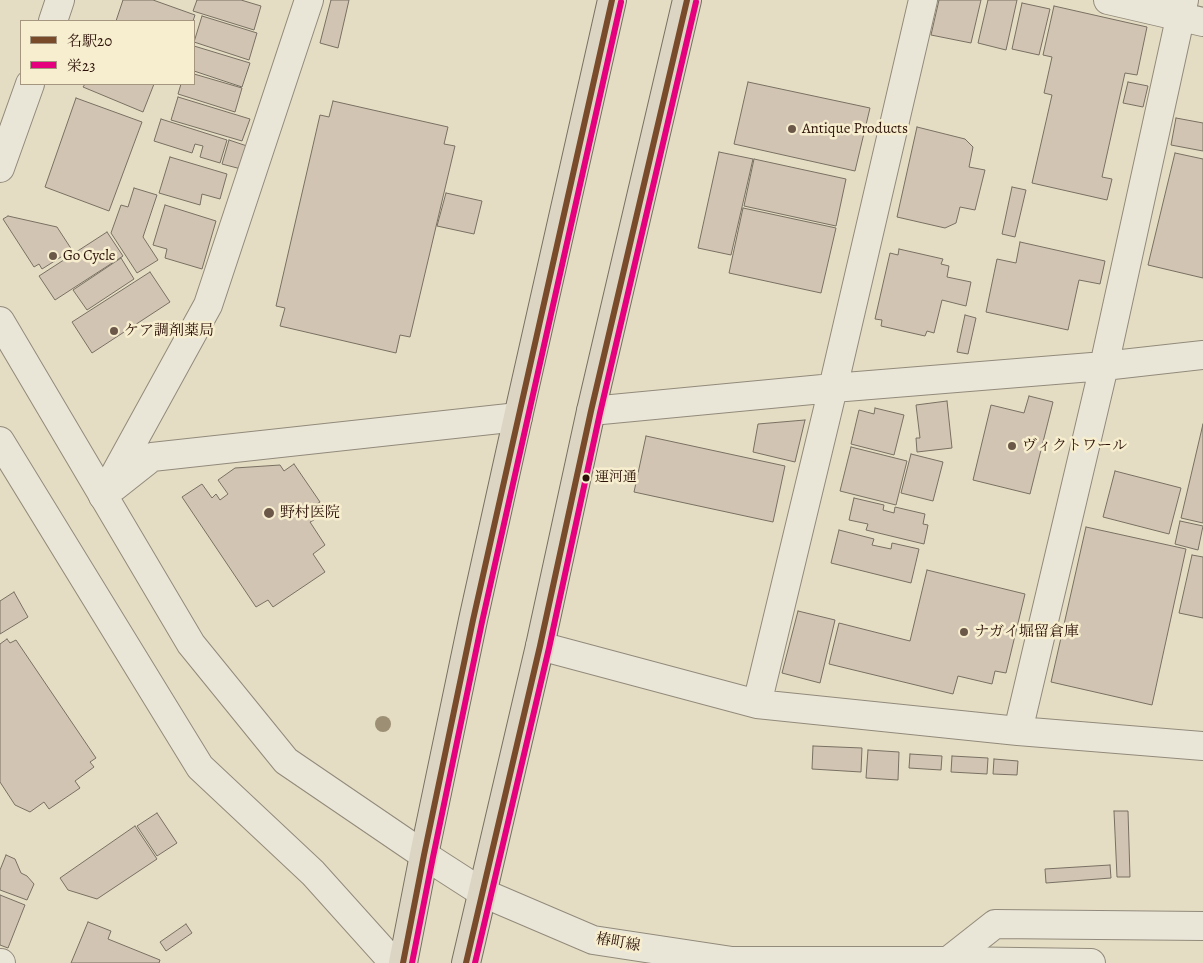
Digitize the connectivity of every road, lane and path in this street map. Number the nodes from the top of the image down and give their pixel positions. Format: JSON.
{"nodes":[{"id":1,"x":60,"y":0,"type":"edge"},
{"id":2,"x":309,"y":0,"type":"edge"},
{"id":3,"x":612,"y":0,"type":"edge"},
{"id":4,"x":687,"y":0,"type":"edge"},
{"id":5,"x":923,"y":0,"type":"edge"},
{"id":6,"x":1108,"y":0,"type":"edge"},
{"id":7,"x":1189,"y":13,"type":"edge"},
{"id":8,"x":53,"y":20,"type":"edge"},
{"id":9,"x":30,"y":85,"type":"edge"},
{"id":10,"x":0,"y":168,"type":"edge"},
{"id":11,"x":0,"y":321,"type":"edge"},
{"id":12,"x":1203,"y":356,"type":"edge"},
{"id":13,"x":1104,"y":366,"type":"junction"},
{"id":14,"x":833,"y":388,"type":"junction"},
{"id":15,"x":591,"y":411,"type":"junction"},
{"id":16,"x":518,"y":417,"type":"junction"},
{"id":17,"x":0,"y":441,"type":"edge"},
{"id":18,"x":103,"y":496,"type":"junction"},
{"id":19,"x":540,"y":646,"type":"junction"},
{"id":20,"x":757,"y":704,"type":"junction"},
{"id":21,"x":1018,"y":731,"type":"junction"},
{"id":22,"x":1203,"y":746,"type":"edge"},
{"id":23,"x":424,"y":855,"type":"junction"},
{"id":24,"x":483,"y":893,"type":"junction"},
{"id":25,"x":1203,"y":926,"type":"edge"},
{"id":26,"x":948,"y":961,"type":"junction"},
{"id":27,"x":394,"y":963,"type":"edge"},
{"id":28,"x":404,"y":963,"type":"edge"},
{"id":29,"x":466,"y":963,"type":"edge"},
{"id":30,"x":1091,"y":963,"type":"edge"}],
"edges":[{"from":1,"to":8,"type":"street"},
{"from":2,"to":18,"type":"street"},
{"from":3,"to":16,"type":"main road"},
{"from":4,"to":15,"type":"main road"},
{"from":5,"to":14,"type":"street"},
{"from":6,"to":7,"type":"street"},
{"from":7,"to":13,"type":"street"},
{"from":9,"to":10,"type":"street"},
{"from":11,"to":18,"type":"street","name":"椿町線"},
{"from":12,"to":13,"type":"street"},
{"from":13,"to":14,"type":"street"},
{"from":13,"to":21,"type":"street"},
{"from":14,"to":15,"type":"street"},
{"from":14,"to":20,"type":"street"},
{"from":15,"to":19,"type":"main road"},
{"from":16,"to":18,"type":"street"},
{"from":16,"to":23,"type":"main road"},
{"from":17,"to":27,"type":"street"},
{"from":18,"to":23,"type":"street","name":"椿町線"},
{"from":19,"to":20,"type":"street"},
{"from":19,"to":24,"type":"main road"},
{"from":20,"to":21,"type":"street"},
{"from":21,"to":22,"type":"street"},
{"from":23,"to":24,"type":"street","name":"椿町線"},
{"from":23,"to":28,"type":"main road"},
{"from":24,"to":26,"type":"street","name":"椿町線"},
{"from":24,"to":29,"type":"main road"},
{"from":25,"to":26,"type":"street"},
{"from":26,"to":30,"type":"street","name":"椿町線"}]}
